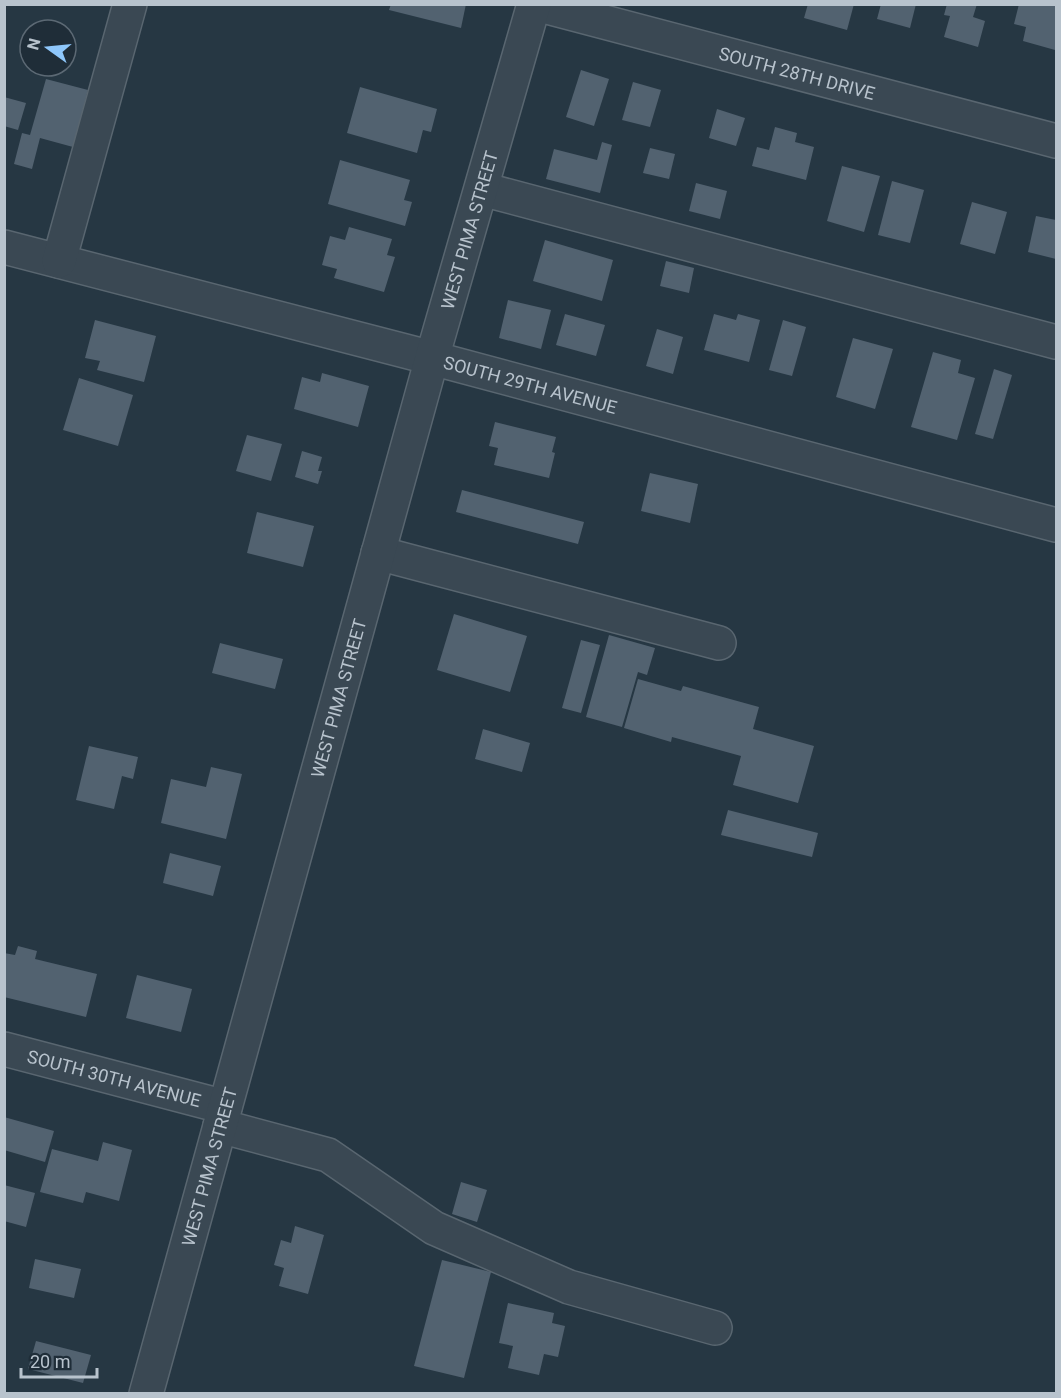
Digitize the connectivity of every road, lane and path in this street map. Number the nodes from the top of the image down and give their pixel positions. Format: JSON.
{"nodes":[{"id":1,"x":130,"y":4,"type":"edge"},
{"id":2,"x":535,"y":4,"type":"edge"},
{"id":3,"x":1056,"y":141,"type":"edge"},
{"id":4,"x":482,"y":189,"type":"junction"},
{"id":5,"x":4,"y":247,"type":"edge"},
{"id":6,"x":59,"y":261,"type":"junction"},
{"id":7,"x":1056,"y":342,"type":"edge"},
{"id":8,"x":432,"y":358,"type":"junction"},
{"id":9,"x":1056,"y":525,"type":"edge"},
{"id":10,"x":378,"y":553,"type":"junction"},
{"id":11,"x":719,"y":643,"type":"dead end"},
{"id":12,"x":4,"y":1049,"type":"edge"},
{"id":13,"x":223,"y":1116,"type":"junction"},
{"id":14,"x":715,"y":1328,"type":"dead end"},
{"id":15,"x":146,"y":1394,"type":"edge"}],
"edges":[{"from":1,"to":6,"type":"street"},
{"from":2,"to":3,"type":"street","name":"SOUTH 28TH DRIVE"},
{"from":2,"to":4,"type":"street","name":"WEST PIMA STREET"},
{"from":4,"to":7,"type":"street"},
{"from":4,"to":8,"type":"street","name":"WEST PIMA STREET"},
{"from":5,"to":6,"type":"street","name":"SOUTH 29TH AVENUE"},
{"from":6,"to":8,"type":"street","name":"SOUTH 29TH AVENUE"},
{"from":8,"to":9,"type":"street","name":"SOUTH 29TH AVENUE"},
{"from":8,"to":10,"type":"street","name":"WEST PIMA STREET"},
{"from":10,"to":11,"type":"street"},
{"from":10,"to":13,"type":"street","name":"WEST PIMA STREET"},
{"from":12,"to":13,"type":"street","name":"SOUTH 30TH AVENUE"},
{"from":13,"to":14,"type":"street","name":"SOUTH 30TH AVENUE"},
{"from":13,"to":15,"type":"street","name":"WEST PIMA STREET"}]}
